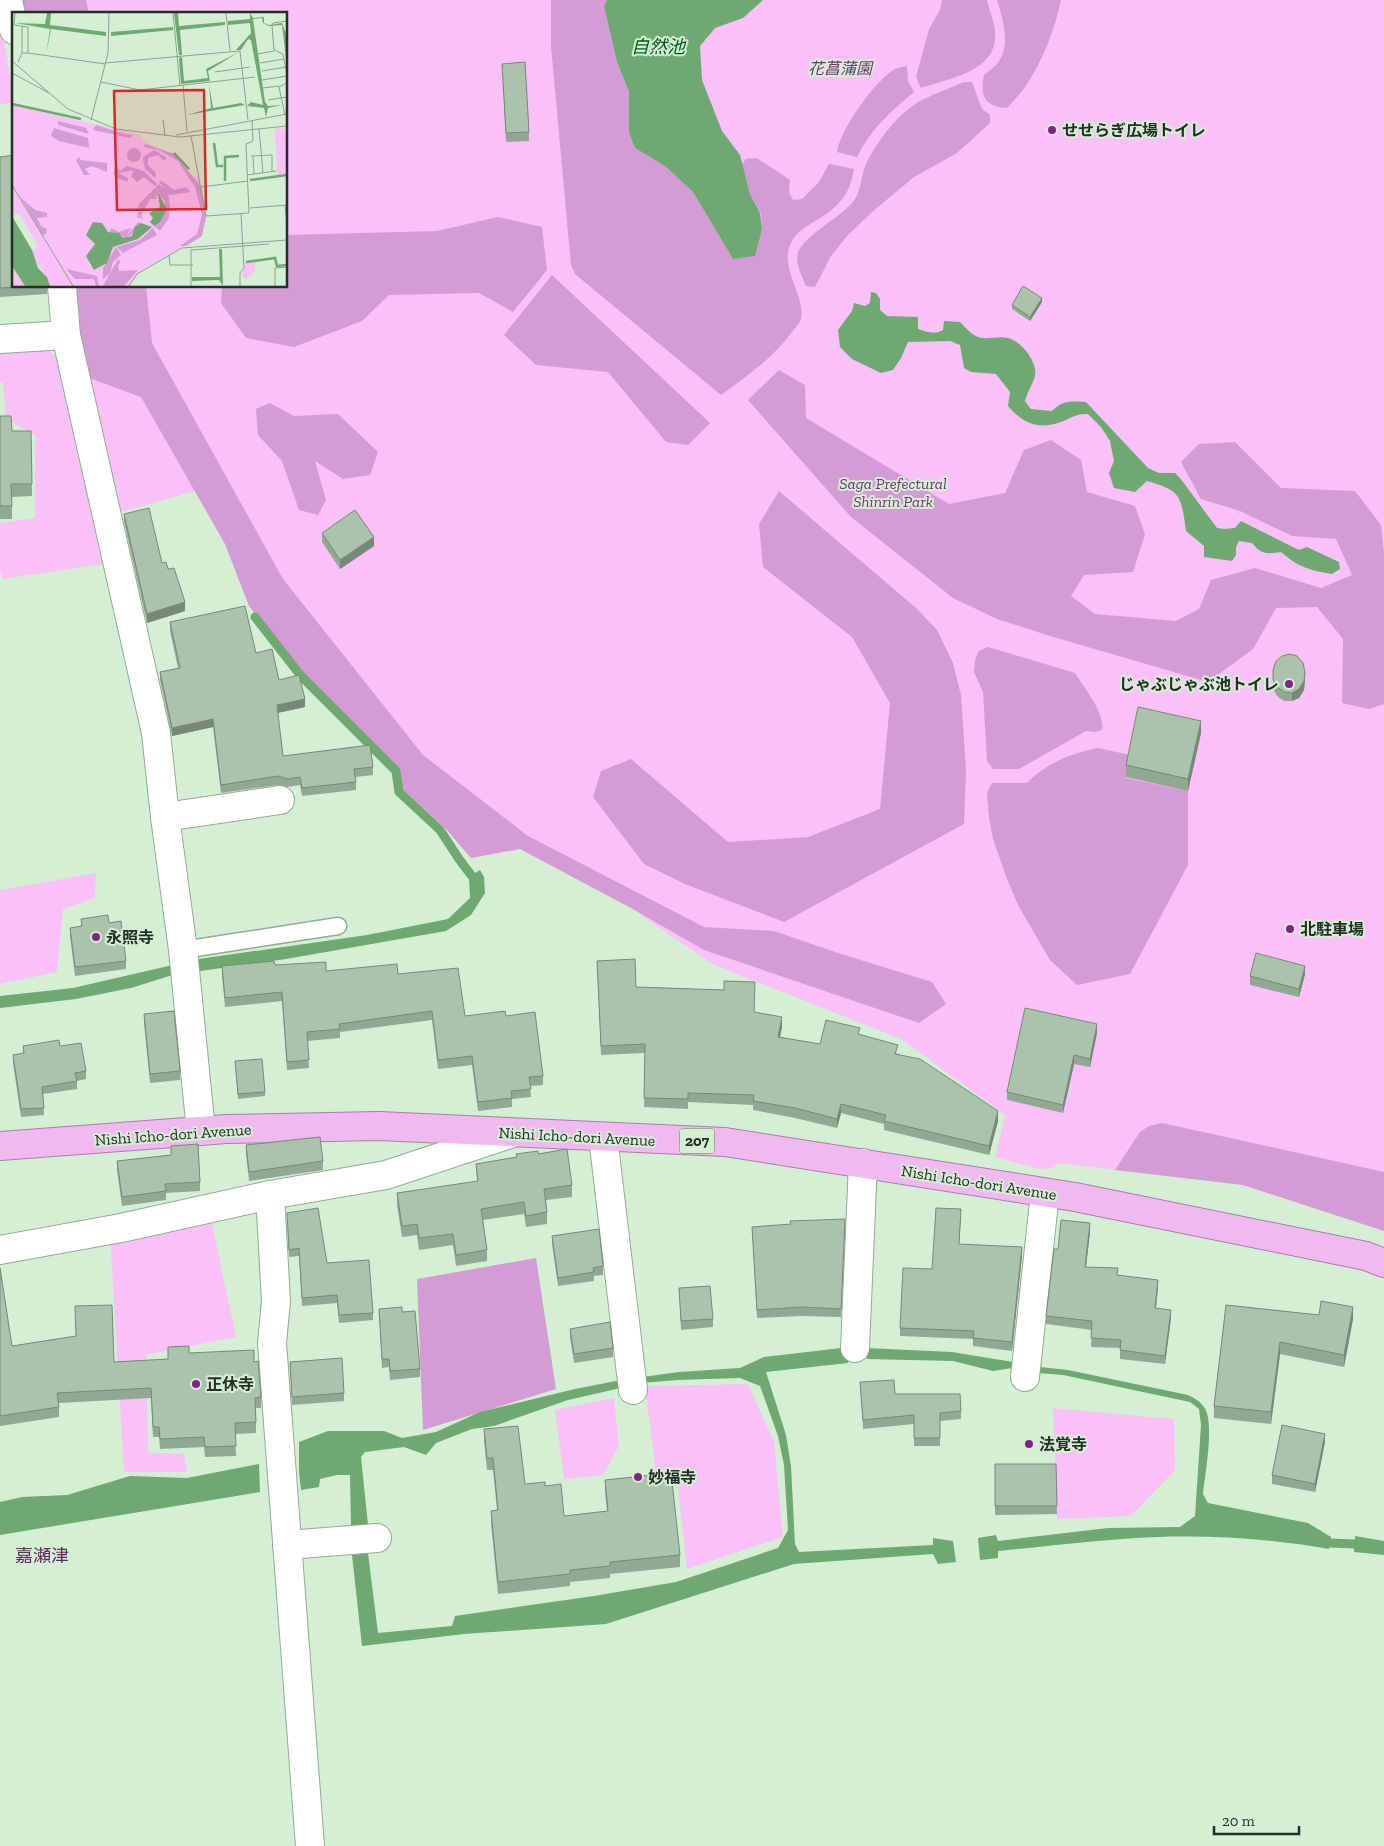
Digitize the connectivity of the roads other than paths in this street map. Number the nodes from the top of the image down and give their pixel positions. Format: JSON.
{"nodes":[{"id":1,"x":8,"y":0,"type":"edge"},
{"id":2,"x":12,"y":20,"type":"edge"},
{"id":3,"x":62,"y":288,"type":"edge"},
{"id":4,"x":66,"y":336,"type":"junction"},
{"id":5,"x":0,"y":339,"type":"edge"},
{"id":6,"x":280,"y":800,"type":"dead end"},
{"id":7,"x":165,"y":817,"type":"junction"},
{"id":8,"x":338,"y":926,"type":"dead end"},
{"id":9,"x":183,"y":950,"type":"junction"},
{"id":10,"x":201,"y":1131,"type":"junction"},
{"id":11,"x":514,"y":1132,"type":"junction"},
{"id":12,"x":603,"y":1137,"type":"junction"},
{"id":13,"x":0,"y":1146,"type":"edge"},
{"id":14,"x":863,"y":1163,"type":"junction"},
{"id":15,"x":1045,"y":1193,"type":"junction"},
{"id":16,"x":270,"y":1195,"type":"junction"},
{"id":17,"x":0,"y":1250,"type":"edge"},
{"id":18,"x":1384,"y":1264,"type":"edge"},
{"id":19,"x":855,"y":1348,"type":"dead end"},
{"id":20,"x":1026,"y":1369,"type":"dead end"},
{"id":21,"x":632,"y":1382,"type":"dead end"},
{"id":22,"x":377,"y":1538,"type":"dead end"},
{"id":23,"x":287,"y":1545,"type":"junction"},
{"id":24,"x":310,"y":1846,"type":"edge"}],
"edges":[{"from":1,"to":2,"type":"street"},
{"from":3,"to":4,"type":"street"},
{"from":4,"to":5,"type":"street"},
{"from":4,"to":7,"type":"street"},
{"from":6,"to":7,"type":"street"},
{"from":7,"to":9,"type":"street"},
{"from":8,"to":9,"type":"lane"},
{"from":9,"to":10,"type":"street"},
{"from":10,"to":11,"type":"highway","name":"Nishi Icho-dori Avenue","number":"207"},
{"from":10,"to":13,"type":"highway","name":"Nishi Icho-dori Avenue","number":"207"},
{"from":11,"to":12,"type":"highway","name":"Nishi Icho-dori Avenue","number":"207"},
{"from":11,"to":16,"type":"street"},
{"from":12,"to":14,"type":"highway","name":"Nishi Icho-dori Avenue","number":"207"},
{"from":12,"to":21,"type":"street"},
{"from":14,"to":15,"type":"highway","name":"Nishi Icho-dori Avenue","number":"207"},
{"from":14,"to":19,"type":"street"},
{"from":15,"to":18,"type":"highway","name":"Nishi Icho-dori Avenue","number":"207"},
{"from":15,"to":20,"type":"street"},
{"from":16,"to":17,"type":"street"},
{"from":16,"to":23,"type":"street"},
{"from":22,"to":23,"type":"street"},
{"from":23,"to":24,"type":"street"}]}
